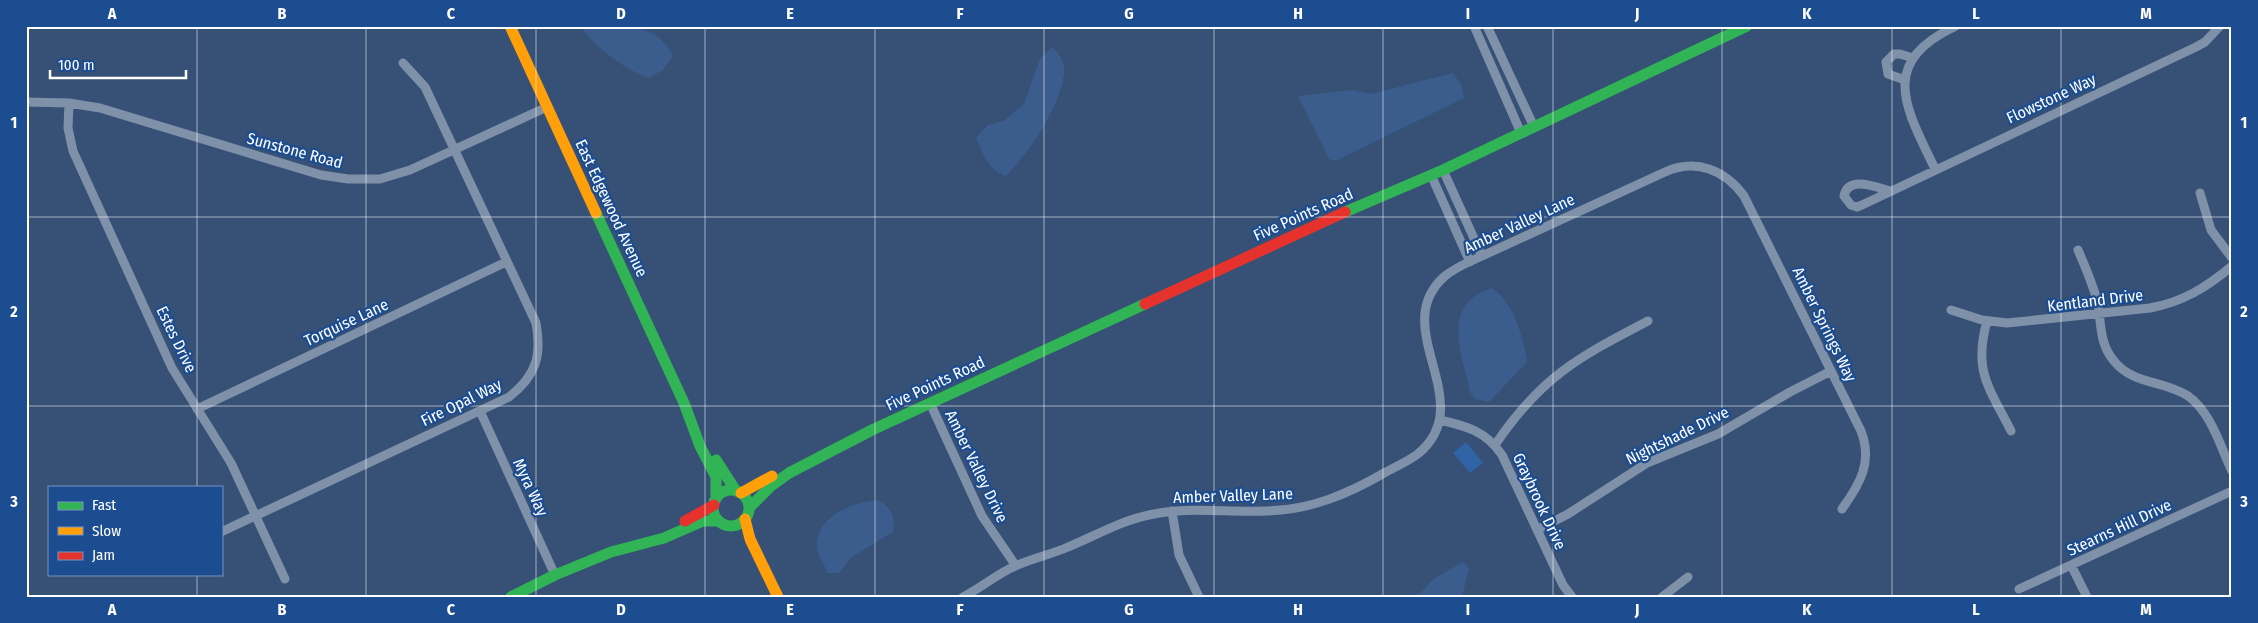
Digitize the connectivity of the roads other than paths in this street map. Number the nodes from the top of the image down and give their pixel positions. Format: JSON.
{"nodes":[{"id":1,"x":510,"y":26,"type":"edge"},
{"id":2,"x":1474,"y":26,"type":"edge"},
{"id":3,"x":1487,"y":26,"type":"edge"},
{"id":4,"x":1748,"y":26,"type":"edge"},
{"id":5,"x":1956,"y":26,"type":"edge"},
{"id":6,"x":2220,"y":26,"type":"edge"},
{"id":7,"x":1913,"y":58,"type":"junction"},
{"id":8,"x":403,"y":63,"type":"dead end"},
{"id":9,"x":1905,"y":80,"type":"junction"},
{"id":10,"x":26,"y":102,"type":"edge"},
{"id":11,"x":70,"y":103,"type":"junction"},
{"id":12,"x":547,"y":107,"type":"junction"},
{"id":13,"x":1534,"y":127,"type":"junction"},
{"id":14,"x":1521,"y":133,"type":"junction"},
{"id":15,"x":454,"y":150,"type":"junction"},
{"id":16,"x":1709,"y":168,"type":"joint"},
{"id":17,"x":1935,"y":169,"type":"junction"},
{"id":18,"x":1443,"y":170,"type":"junction"},
{"id":19,"x":1431,"y":175,"type":"junction"},
{"id":20,"x":1890,"y":191,"type":"dead end"},
{"id":21,"x":2200,"y":193,"type":"dead end"},
{"id":22,"x":2078,"y":250,"type":"dead end"},
{"id":23,"x":1482,"y":256,"type":"junction"},
{"id":24,"x":2232,"y":258,"type":"edge"},
{"id":25,"x":506,"y":262,"type":"junction"},
{"id":26,"x":1470,"y":262,"type":"junction"},
{"id":27,"x":2232,"y":266,"type":"edge"},
{"id":28,"x":1951,"y":310,"type":"dead end"},
{"id":29,"x":2099,"y":314,"type":"junction"},
{"id":30,"x":1648,"y":321,"type":"dead end"},
{"id":31,"x":1987,"y":321,"type":"junction"},
{"id":32,"x":1832,"y":371,"type":"junction"},
{"id":33,"x":684,"y":403,"type":"junction"},
{"id":34,"x":930,"y":403,"type":"junction"},
{"id":35,"x":197,"y":409,"type":"junction"},
{"id":36,"x":480,"y":411,"type":"junction"},
{"id":37,"x":1440,"y":420,"type":"junction"},
{"id":38,"x":872,"y":430,"type":"junction"},
{"id":39,"x":2011,"y":431,"type":"dead end"},
{"id":40,"x":1495,"y":445,"type":"junction"},
{"id":41,"x":2232,"y":471,"type":"edge"},
{"id":42,"x":2232,"y":491,"type":"edge"},
{"id":43,"x":739,"y":492,"type":"junction"},
{"id":44,"x":715,"y":502,"type":"junction"},
{"id":45,"x":1842,"y":509,"type":"dead end"},
{"id":46,"x":1172,"y":511,"type":"junction"},
{"id":47,"x":747,"y":514,"type":"junction"},
{"id":48,"x":255,"y":516,"type":"junction"},
{"id":49,"x":724,"y":523,"type":"junction"},
{"id":50,"x":1537,"y":530,"type":"junction"},
{"id":51,"x":222,"y":532,"type":"edge"},
{"id":52,"x":2071,"y":565,"type":"junction"},
{"id":53,"x":1016,"y":566,"type":"junction"},
{"id":54,"x":556,"y":575,"type":"junction"},
{"id":55,"x":1688,"y":577,"type":"dead end"},
{"id":56,"x":285,"y":579,"type":"dead end"},
{"id":57,"x":2019,"y":589,"type":"dead end"},
{"id":58,"x":511,"y":597,"type":"edge"},
{"id":59,"x":774,"y":597,"type":"edge"},
{"id":60,"x":778,"y":597,"type":"edge"},
{"id":61,"x":963,"y":597,"type":"edge"},
{"id":62,"x":1199,"y":597,"type":"edge"},
{"id":63,"x":1572,"y":597,"type":"edge"},
{"id":64,"x":1662,"y":597,"type":"edge"},
{"id":65,"x":2087,"y":597,"type":"edge"}],
"edges":[{"from":1,"to":12,"type":"street","name":"East Edgewood Avenue"},
{"from":2,"to":14,"type":"street"},
{"from":3,"to":13,"type":"street"},
{"from":4,"to":13,"type":"street","name":"Five Points Road"},
{"from":5,"to":7,"type":"street"},
{"from":6,"to":17,"type":"street","name":"Flowstone Way"},
{"from":7,"to":9,"type":"street"},
{"from":7,"to":9,"type":"street"},
{"from":8,"to":15,"type":"street","name":"Fire Opal Way"},
{"from":9,"to":17,"type":"street"},
{"from":10,"to":11,"type":"street","name":"Sunstone Road"},
{"from":11,"to":15,"type":"street","name":"Sunstone Road"},
{"from":11,"to":35,"type":"street","name":"Estes Drive"},
{"from":12,"to":15,"type":"street","name":"Sunstone Road"},
{"from":12,"to":33,"type":"street","name":"East Edgewood Avenue"},
{"from":13,"to":14,"type":"street","name":"Five Points Road"},
{"from":14,"to":18,"type":"street","name":"Five Points Road"},
{"from":15,"to":25,"type":"street","name":"Fire Opal Way"},
{"from":16,"to":23,"type":"street","name":"Amber Valley Lane"},
{"from":16,"to":32,"type":"street","name":"Amber Springs Way"},
{"from":17,"to":20,"type":"street","name":"Flowstone Way"},
{"from":18,"to":19,"type":"street","name":"Five Points Road"},
{"from":18,"to":23,"type":"street"},
{"from":19,"to":26,"type":"street"},
{"from":19,"to":34,"type":"street","name":"Five Points Road"},
{"from":21,"to":24,"type":"street"},
{"from":22,"to":29,"type":"street"},
{"from":23,"to":26,"type":"street","name":"Amber Valley Lane"},
{"from":25,"to":35,"type":"street","name":"Torquise Lane"},
{"from":25,"to":36,"type":"street","name":"Fire Opal Way"},
{"from":26,"to":37,"type":"street","name":"Amber Valley Lane"},
{"from":27,"to":29,"type":"street","name":"Kentland Drive"},
{"from":28,"to":31,"type":"street","name":"Kentland Drive"},
{"from":29,"to":31,"type":"street","name":"Kentland Drive"},
{"from":29,"to":41,"type":"street"},
{"from":30,"to":40,"type":"street"},
{"from":31,"to":39,"type":"street"},
{"from":32,"to":45,"type":"street","name":"Amber Springs Way"},
{"from":32,"to":50,"type":"street","name":"Nightshade Drive"},
{"from":33,"to":43,"type":"street","name":"East Edgewood Avenue"},
{"from":33,"to":44,"type":"street","name":"East Edgewood Avenue"},
{"from":34,"to":38,"type":"street","name":"Five Points Road"},
{"from":34,"to":53,"type":"street","name":"Amber Valley Drive"},
{"from":35,"to":48,"type":"street","name":"Estes Drive"},
{"from":36,"to":48,"type":"street","name":"Fire Opal Way"},
{"from":36,"to":54,"type":"street","name":"Myra Way"},
{"from":37,"to":40,"type":"street","name":"Graybrook Drive"},
{"from":37,"to":46,"type":"street","name":"Amber Valley Lane"},
{"from":38,"to":43,"type":"street"},
{"from":38,"to":47,"type":"street"},
{"from":40,"to":50,"type":"street","name":"Graybrook Drive"},
{"from":42,"to":52,"type":"street","name":"Stearns Hill Drive"},
{"from":43,"to":44,"type":"street"},
{"from":43,"to":47,"type":"street"},
{"from":44,"to":49,"type":"street"},
{"from":44,"to":54,"type":"street"},
{"from":46,"to":53,"type":"street","name":"Amber Valley Lane"},
{"from":46,"to":62,"type":"street"},
{"from":47,"to":49,"type":"street"},
{"from":47,"to":60,"type":"street"},
{"from":48,"to":51,"type":"street","name":"Fire Opal Way"},
{"from":48,"to":56,"type":"street","name":"Estes Drive"},
{"from":49,"to":54,"type":"street"},
{"from":49,"to":59,"type":"street"},
{"from":50,"to":63,"type":"street","name":"Graybrook Drive"},
{"from":52,"to":57,"type":"street","name":"Stearns Hill Drive"},
{"from":52,"to":65,"type":"street"},
{"from":53,"to":61,"type":"street","name":"Amber Valley Lane"},
{"from":54,"to":58,"type":"street"},
{"from":55,"to":64,"type":"street"}]}
